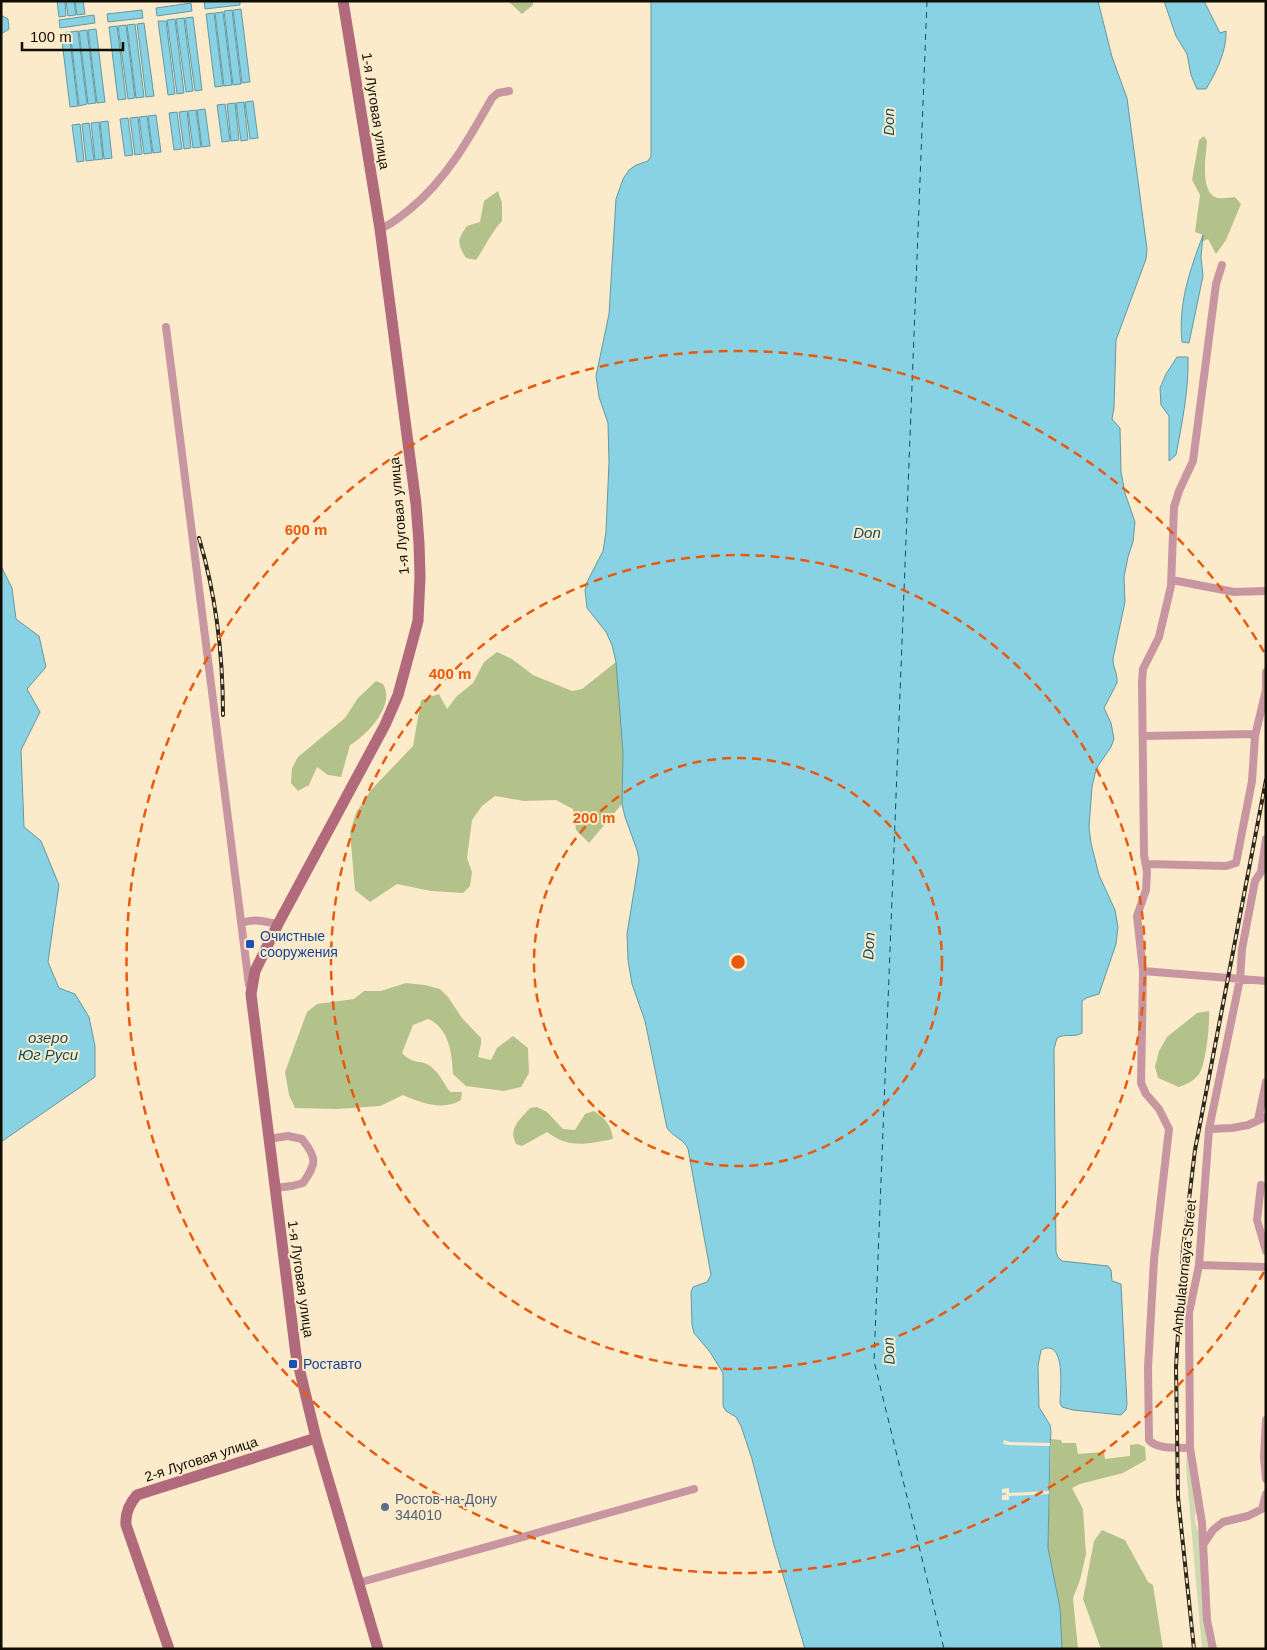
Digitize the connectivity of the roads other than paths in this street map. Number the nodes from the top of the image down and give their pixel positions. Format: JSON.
{"nodes":[{"id":1,"x":342,"y":1,"type":"edge"},
{"id":2,"x":509,"y":91,"type":"dead end"},
{"id":3,"x":380,"y":229,"type":"junction"},
{"id":4,"x":1222,"y":265,"type":"dead end"},
{"id":5,"x":166,"y":326,"type":"dead end"},
{"id":6,"x":1172,"y":580,"type":"junction"},
{"id":7,"x":1266,"y":591,"type":"edge"},
{"id":8,"x":1266,"y":672,"type":"edge"},
{"id":9,"x":1255,"y":734,"type":"junction"},
{"id":10,"x":1144,"y":736,"type":"junction"},
{"id":11,"x":1266,"y":839,"type":"edge"},
{"id":12,"x":1146,"y":864,"type":"junction"},
{"id":13,"x":1263,"y":872,"type":"edge"},
{"id":14,"x":242,"y":923,"type":"junction"},
{"id":15,"x":278,"y":924,"type":"junction"},
{"id":16,"x":1143,"y":971,"type":"junction"},
{"id":17,"x":1240,"y":978,"type":"junction"},
{"id":18,"x":1266,"y":981,"type":"edge"},
{"id":19,"x":251,"y":994,"type":"junction"},
{"id":20,"x":1266,"y":1082,"type":"edge"},
{"id":21,"x":1262,"y":1118,"type":"edge"},
{"id":22,"x":1209,"y":1129,"type":"junction"},
{"id":23,"x":268,"y":1139,"type":"junction"},
{"id":24,"x":1261,"y":1186,"type":"dead end"},
{"id":25,"x":274,"y":1188,"type":"junction"},
{"id":26,"x":1262,"y":1206,"type":"edge"},
{"id":27,"x":1266,"y":1251,"type":"edge"},
{"id":28,"x":1199,"y":1266,"type":"junction"},
{"id":29,"x":1266,"y":1267,"type":"edge"},
{"id":30,"x":1266,"y":1420,"type":"edge"},
{"id":31,"x":316,"y":1438,"type":"junction"},
{"id":32,"x":1190,"y":1448,"type":"junction"},
{"id":33,"x":1266,"y":1479,"type":"edge"},
{"id":34,"x":694,"y":1489,"type":"dead end"},
{"id":35,"x":1266,"y":1494,"type":"edge"},
{"id":36,"x":1264,"y":1511,"type":"edge"},
{"id":37,"x":1203,"y":1545,"type":"junction"},
{"id":38,"x":358,"y":1583,"type":"junction"},
{"id":39,"x":169,"y":1649,"type":"edge"},
{"id":40,"x":378,"y":1649,"type":"edge"},
{"id":41,"x":1213,"y":1649,"type":"edge"}],
"edges":[{"from":1,"to":3,"type":"main road","name":"1-я Луговая улица"},
{"from":2,"to":3,"type":"street"},
{"from":3,"to":15,"type":"main road","name":"1-я Луговая улица"},
{"from":4,"to":6,"type":"street"},
{"from":5,"to":14,"type":"street","name":"1-я Луговая улица"},
{"from":6,"to":7,"type":"street"},
{"from":6,"to":10,"type":"street"},
{"from":8,"to":9,"type":"street"},
{"from":9,"to":10,"type":"street"},
{"from":9,"to":12,"type":"street"},
{"from":10,"to":12,"type":"street"},
{"from":11,"to":13,"type":"street","name":"Ambulatornaya Street"},
{"from":12,"to":16,"type":"street"},
{"from":13,"to":17,"type":"street","name":"Ambulatornaya Street"},
{"from":14,"to":15,"type":"street"},
{"from":14,"to":19,"type":"street","name":"1-я Луговая улица"},
{"from":15,"to":19,"type":"main road","name":"1-я Луговая улица"},
{"from":16,"to":17,"type":"street"},
{"from":16,"to":32,"type":"street"},
{"from":17,"to":18,"type":"street"},
{"from":17,"to":22,"type":"street","name":"Ambulatornaya Street"},
{"from":19,"to":23,"type":"main road","name":"1-я Луговая улица"},
{"from":20,"to":21,"type":"street"},
{"from":21,"to":22,"type":"street"},
{"from":22,"to":28,"type":"street","name":"Ambulatornaya Street"},
{"from":23,"to":25,"type":"main road","name":"1-я Луговая улица"},
{"from":23,"to":25,"type":"street"},
{"from":24,"to":26,"type":"street"},
{"from":25,"to":31,"type":"main road","name":"1-я Луговая улица"},
{"from":26,"to":27,"type":"street"},
{"from":28,"to":29,"type":"street"},
{"from":28,"to":32,"type":"street","name":"Ambulatornaya Street"},
{"from":30,"to":33,"type":"street"},
{"from":31,"to":38,"type":"main road","name":"1-я Луговая улица"},
{"from":31,"to":39,"type":"main road","name":"2-я Луговая улица"},
{"from":32,"to":37,"type":"street","name":"Ambulatornaya Street"},
{"from":34,"to":38,"type":"street"},
{"from":35,"to":36,"type":"street"},
{"from":36,"to":37,"type":"street"},
{"from":37,"to":41,"type":"street","name":"Ambulatornaya Street"},
{"from":38,"to":40,"type":"main road","name":"1-я Луговая улица"}]}
